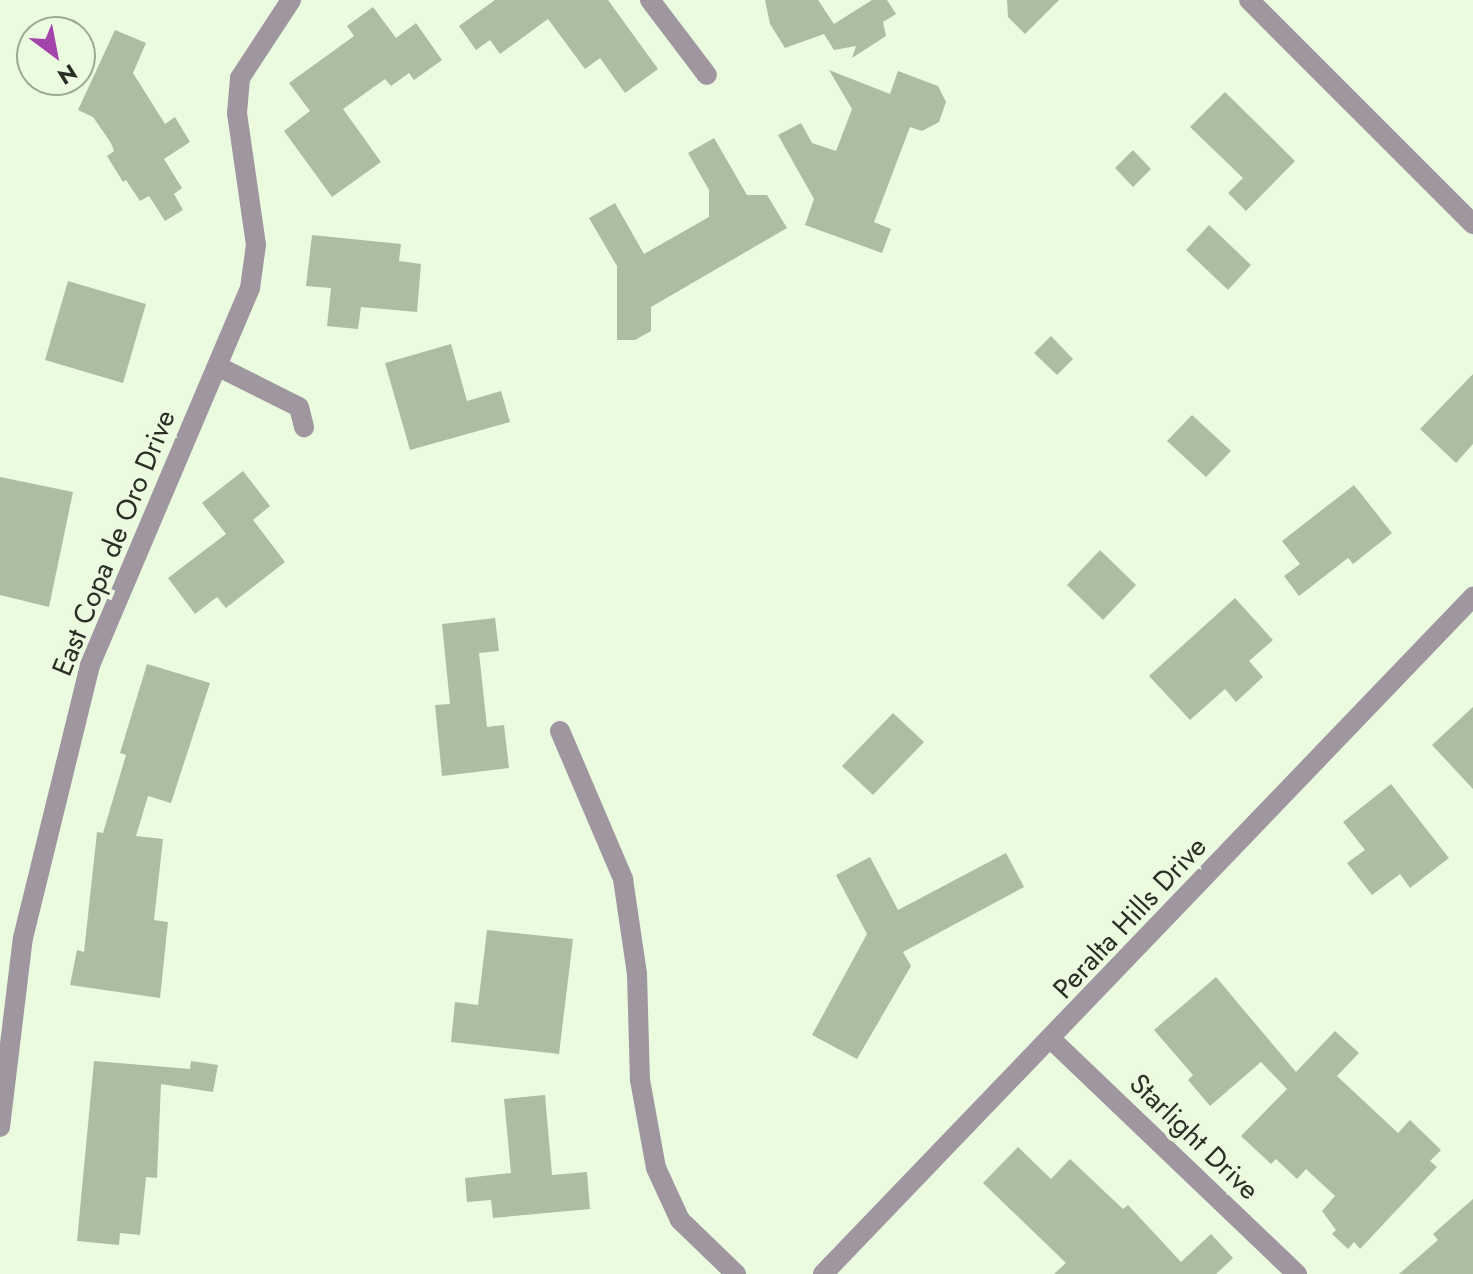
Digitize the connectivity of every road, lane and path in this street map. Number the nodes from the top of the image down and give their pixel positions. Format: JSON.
{"nodes":[{"id":1,"x":291,"y":0,"type":"edge"},
{"id":2,"x":650,"y":0,"type":"edge"},
{"id":3,"x":1249,"y":0,"type":"edge"},
{"id":4,"x":707,"y":75,"type":"dead end"},
{"id":5,"x":1473,"y":224,"type":"edge"},
{"id":6,"x":219,"y":367,"type":"junction"},
{"id":7,"x":304,"y":427,"type":"dead end"},
{"id":8,"x":1473,"y":597,"type":"edge"},
{"id":9,"x":560,"y":731,"type":"dead end"},
{"id":10,"x":1052,"y":1040,"type":"junction"},
{"id":11,"x":0,"y":1127,"type":"edge"},
{"id":12,"x":736,"y":1274,"type":"edge"},
{"id":13,"x":823,"y":1274,"type":"edge"},
{"id":14,"x":1297,"y":1274,"type":"edge"}],
"edges":[{"from":1,"to":6,"type":"street","name":"East Copa de Oro Drive"},
{"from":2,"to":4,"type":"street"},
{"from":3,"to":5,"type":"street"},
{"from":6,"to":7,"type":"street"},
{"from":6,"to":11,"type":"street","name":"East Copa de Oro Drive"},
{"from":8,"to":10,"type":"street","name":"Peralta Hills Drive"},
{"from":9,"to":12,"type":"street"},
{"from":10,"to":13,"type":"street","name":"Peralta Hills Drive"},
{"from":10,"to":14,"type":"street","name":"Starlight Drive"}]}
